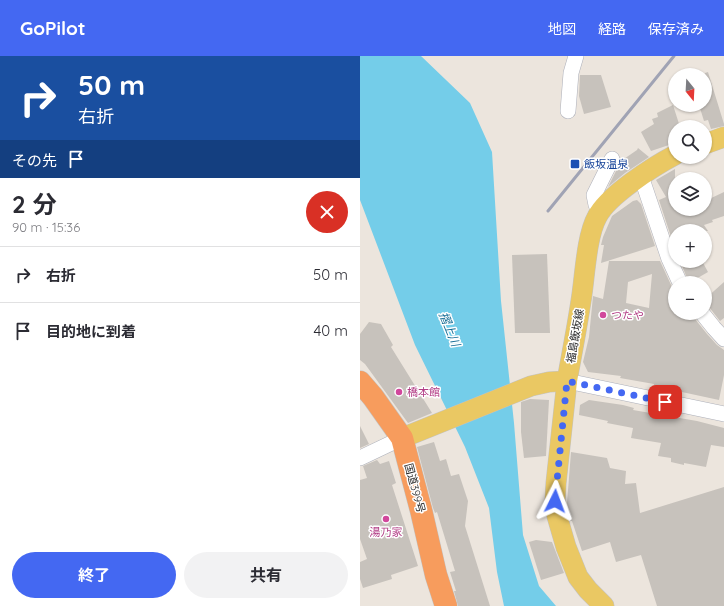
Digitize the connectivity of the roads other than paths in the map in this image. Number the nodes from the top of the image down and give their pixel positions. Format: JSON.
{"nodes":[{"id":1,"x":576,"y":56,"type":"edge"},
{"id":2,"x":568,"y":111,"type":"dead end"},
{"id":3,"x":724,"y":137,"type":"edge"},
{"id":4,"x":712,"y":141,"type":"edge"},
{"id":5,"x":612,"y":159,"type":"dead end"},
{"id":6,"x":668,"y":159,"type":"edge"},
{"id":7,"x":641,"y":176,"type":"junction"},
{"id":8,"x":596,"y":205,"type":"dead end"},
{"id":9,"x":677,"y":276,"type":"edge"},
{"id":10,"x":708,"y":320,"type":"edge"},
{"id":11,"x":724,"y":339,"type":"edge"},
{"id":12,"x":567,"y":381,"type":"junction"},
{"id":13,"x":360,"y":382,"type":"edge"},
{"id":14,"x":724,"y":414,"type":"edge"},
{"id":15,"x":402,"y":438,"type":"junction"},
{"id":16,"x":360,"y":458,"type":"edge"},
{"id":17,"x":446,"y":606,"type":"edge"},
{"id":18,"x":604,"y":606,"type":"edge"}],
"edges":[{"from":1,"to":2,"type":"street"},
{"from":3,"to":4,"type":"main road"},
{"from":5,"to":8,"type":"street"},
{"from":6,"to":7,"type":"main road","name":"福島飯坂線"},
{"from":7,"to":9,"type":"street"},
{"from":7,"to":12,"type":"main road","name":"福島飯坂線"},
{"from":10,"to":11,"type":"street"},
{"from":12,"to":14,"type":"street"},
{"from":12,"to":15,"type":"main road"},
{"from":12,"to":18,"type":"main road","name":"福島飯坂線"},
{"from":13,"to":15,"type":"highway","name":"国道399号"},
{"from":15,"to":16,"type":"street"},
{"from":15,"to":17,"type":"highway","name":"国道399号"}]}
